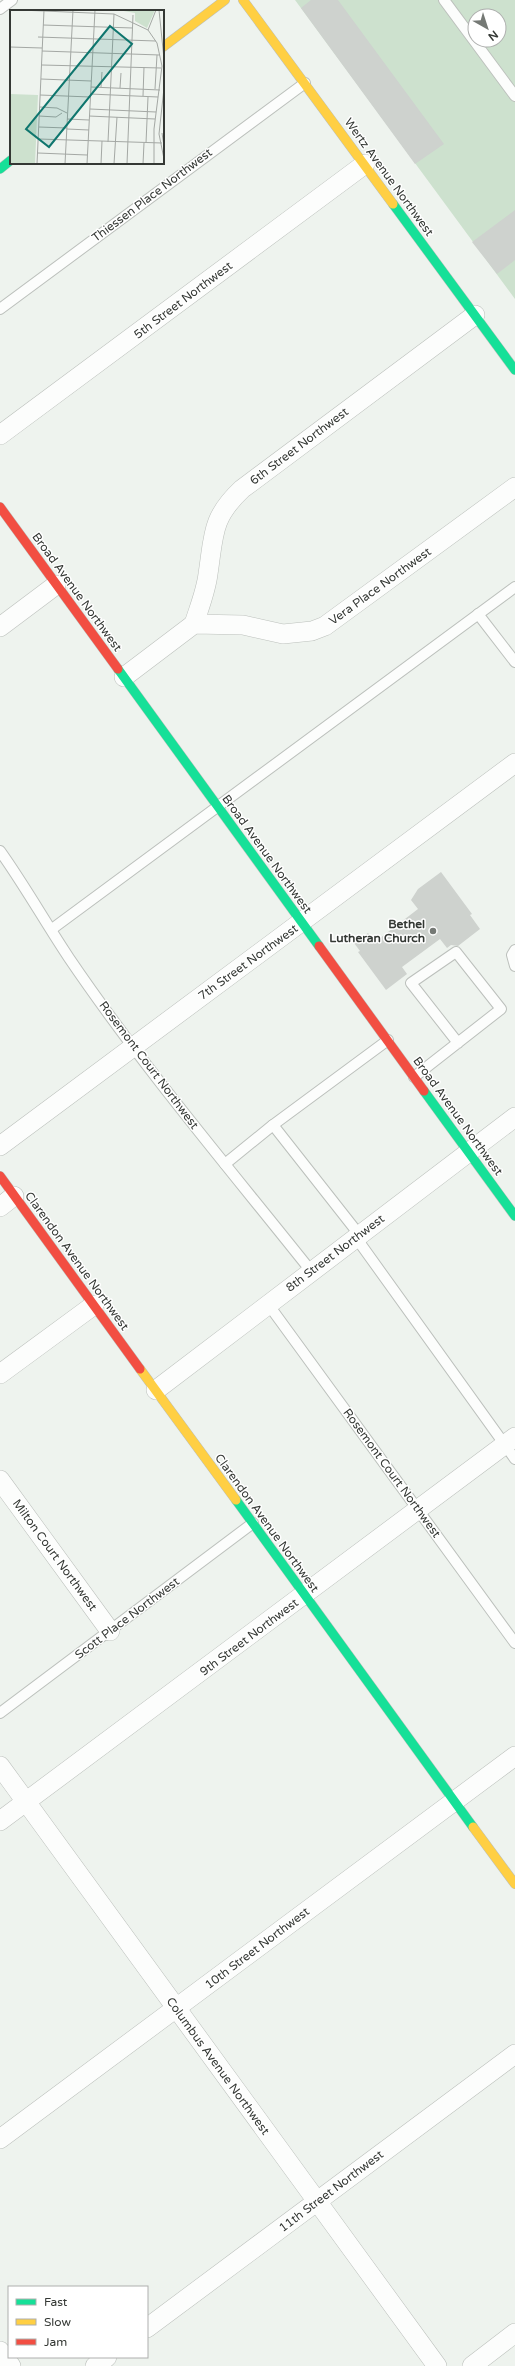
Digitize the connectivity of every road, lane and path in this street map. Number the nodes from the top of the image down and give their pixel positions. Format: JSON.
{"nodes":[{"id":1,"x":12,"y":0,"type":"edge"},
{"id":2,"x":225,"y":0,"type":"edge"},
{"id":3,"x":243,"y":0,"type":"edge"},
{"id":4,"x":444,"y":0,"type":"edge"},
{"id":5,"x":0,"y":9,"type":"edge"},
{"id":6,"x":164,"y":46,"type":"edge"},
{"id":7,"x":305,"y":83,"type":"junction"},
{"id":8,"x":515,"y":96,"type":"edge"},
{"id":9,"x":10,"y":161,"type":"edge"},
{"id":10,"x":365,"y":164,"type":"junction"},
{"id":11,"x":0,"y":169,"type":"edge"},
{"id":12,"x":0,"y":309,"type":"edge"},
{"id":13,"x":475,"y":315,"type":"junction"},
{"id":14,"x":515,"y":370,"type":"edge"},
{"id":15,"x":0,"y":435,"type":"edge"},
{"id":16,"x":515,"y":486,"type":"edge"},
{"id":17,"x":0,"y":507,"type":"edge"},
{"id":18,"x":56,"y":585,"type":"junction"},
{"id":19,"x":515,"y":587,"type":"edge"},
{"id":20,"x":478,"y":614,"type":"junction"},
{"id":21,"x":194,"y":624,"type":"junction"},
{"id":22,"x":0,"y":627,"type":"edge"},
{"id":23,"x":515,"y":662,"type":"edge"},
{"id":24,"x":124,"y":677,"type":"junction"},
{"id":25,"x":515,"y":763,"type":"edge"},
{"id":26,"x":217,"y":806,"type":"junction"},
{"id":27,"x":0,"y":851,"type":"edge"},
{"id":28,"x":302,"y":922,"type":"junction"},
{"id":29,"x":52,"y":929,"type":"junction"},
{"id":30,"x":513,"y":952,"type":"edge"},
{"id":31,"x":515,"y":966,"type":"edge"},
{"id":32,"x":388,"y":1040,"type":"junction"},
{"id":33,"x":458,"y":1043,"type":"junction"},
{"id":34,"x":134,"y":1046,"type":"junction"},
{"id":35,"x":414,"y":1077,"type":"junction"},
{"id":36,"x":515,"y":1117,"type":"edge"},
{"id":37,"x":273,"y":1125,"type":"junction"},
{"id":38,"x":0,"y":1146,"type":"edge"},
{"id":39,"x":468,"y":1152,"type":"junction"},
{"id":40,"x":225,"y":1164,"type":"junction"},
{"id":41,"x":0,"y":1176,"type":"edge"},
{"id":42,"x":7,"y":1201,"type":"edge"},
{"id":43,"x":515,"y":1216,"type":"edge"},
{"id":44,"x":357,"y":1236,"type":"junction"},
{"id":45,"x":311,"y":1271,"type":"junction"},
{"id":46,"x":268,"y":1304,"type":"junction"},
{"id":47,"x":94,"y":1305,"type":"junction"},
{"id":48,"x":0,"y":1374,"type":"edge"},
{"id":49,"x":156,"y":1390,"type":"junction"},
{"id":50,"x":511,"y":1447,"type":"edge"},
{"id":51,"x":0,"y":1480,"type":"edge"},
{"id":52,"x":418,"y":1509,"type":"junction"},
{"id":53,"x":253,"y":1523,"type":"junction"},
{"id":54,"x":304,"y":1595,"type":"junction"},
{"id":55,"x":110,"y":1631,"type":"junction"},
{"id":56,"x":515,"y":1643,"type":"edge"},
{"id":57,"x":0,"y":1713,"type":"edge"},
{"id":58,"x":515,"y":1756,"type":"edge"},
{"id":59,"x":0,"y":1766,"type":"edge"},
{"id":60,"x":455,"y":1801,"type":"junction"},
{"id":61,"x":26,"y":1802,"type":"junction"},
{"id":62,"x":0,"y":1821,"type":"edge"},
{"id":63,"x":515,"y":1884,"type":"edge"},
{"id":64,"x":176,"y":2008,"type":"junction"},
{"id":65,"x":515,"y":2054,"type":"edge"},
{"id":66,"x":0,"y":2139,"type":"edge"},
{"id":67,"x":317,"y":2202,"type":"junction"},
{"id":68,"x":148,"y":2327,"type":"edge"},
{"id":69,"x":515,"y":2333,"type":"edge"},
{"id":70,"x":0,"y":2351,"type":"edge"},
{"id":71,"x":106,"y":2358,"type":"edge"},
{"id":72,"x":11,"y":2366,"type":"edge"},
{"id":73,"x":95,"y":2366,"type":"edge"},
{"id":74,"x":437,"y":2366,"type":"edge"},
{"id":75,"x":472,"y":2366,"type":"edge"}],
"edges":[{"from":1,"to":5,"type":"lane"},
{"from":2,"to":6,"type":"street"},
{"from":3,"to":7,"type":"street","name":"Wertz Avenue Northwest"},
{"from":4,"to":8,"type":"lane"},
{"from":7,"to":10,"type":"street","name":"Wertz Avenue Northwest"},
{"from":7,"to":12,"type":"lane","name":"Thiessen Place Northwest"},
{"from":9,"to":11,"type":"street"},
{"from":10,"to":13,"type":"street","name":"Wertz Avenue Northwest"},
{"from":10,"to":15,"type":"street","name":"5th Street Northwest"},
{"from":13,"to":14,"type":"street","name":"Wertz Avenue Northwest"},
{"from":13,"to":21,"type":"street","name":"6th Street Northwest"},
{"from":16,"to":21,"type":"street","name":"Vera Place Northwest"},
{"from":17,"to":18,"type":"street","name":"Broad Avenue Northwest"},
{"from":18,"to":22,"type":"street"},
{"from":18,"to":24,"type":"street","name":"Broad Avenue Northwest"},
{"from":19,"to":20,"type":"lane"},
{"from":20,"to":23,"type":"lane"},
{"from":20,"to":26,"type":"lane"},
{"from":21,"to":24,"type":"street"},
{"from":24,"to":26,"type":"street","name":"Broad Avenue Northwest"},
{"from":25,"to":28,"type":"street","name":"7th Street Northwest"},
{"from":26,"to":28,"type":"street","name":"Broad Avenue Northwest"},
{"from":26,"to":29,"type":"lane"},
{"from":27,"to":29,"type":"lane","name":"Rosemont Court Northwest"},
{"from":28,"to":32,"type":"street","name":"Broad Avenue Northwest"},
{"from":28,"to":34,"type":"street","name":"7th Street Northwest"},
{"from":29,"to":34,"type":"lane","name":"Rosemont Court Northwest"},
{"from":30,"to":31,"type":"lane"},
{"from":32,"to":35,"type":"street","name":"Broad Avenue Northwest"},
{"from":32,"to":37,"type":"lane"},
{"from":33,"to":33,"type":"lane"},
{"from":33,"to":35,"type":"lane"},
{"from":34,"to":38,"type":"street","name":"7th Street Northwest"},
{"from":34,"to":40,"type":"lane","name":"Rosemont Court Northwest"},
{"from":35,"to":39,"type":"street","name":"Broad Avenue Northwest"},
{"from":36,"to":39,"type":"street","name":"8th Street Northwest"},
{"from":37,"to":40,"type":"lane"},
{"from":37,"to":44,"type":"lane"},
{"from":39,"to":43,"type":"street","name":"Broad Avenue Northwest"},
{"from":39,"to":44,"type":"street","name":"8th Street Northwest"},
{"from":40,"to":45,"type":"lane","name":"Rosemont Court Northwest"},
{"from":41,"to":42,"type":"street","name":"Clarendon Avenue Northwest"},
{"from":42,"to":47,"type":"street","name":"Clarendon Avenue Northwest"},
{"from":44,"to":45,"type":"street","name":"8th Street Northwest"},
{"from":44,"to":50,"type":"lane"},
{"from":45,"to":46,"type":"street","name":"8th Street Northwest"},
{"from":46,"to":49,"type":"street","name":"8th Street Northwest"},
{"from":46,"to":52,"type":"lane","name":"Rosemont Court Northwest"},
{"from":47,"to":48,"type":"street"},
{"from":47,"to":49,"type":"street","name":"Clarendon Avenue Northwest"},
{"from":49,"to":53,"type":"street","name":"Clarendon Avenue Northwest"},
{"from":50,"to":52,"type":"street","name":"9th Street Northwest"},
{"from":51,"to":55,"type":"street","name":"Milton Court Northwest"},
{"from":52,"to":54,"type":"street","name":"9th Street Northwest"},
{"from":52,"to":56,"type":"lane","name":"Rosemont Court Northwest"},
{"from":53,"to":54,"type":"street","name":"Clarendon Avenue Northwest"},
{"from":53,"to":55,"type":"lane","name":"Scott Place Northwest"},
{"from":54,"to":60,"type":"street","name":"Clarendon Avenue Northwest"},
{"from":54,"to":61,"type":"street","name":"9th Street Northwest"},
{"from":55,"to":57,"type":"lane","name":"Scott Place Northwest"},
{"from":58,"to":60,"type":"street","name":"10th Street Northwest"},
{"from":59,"to":61,"type":"street","name":"Columbus Avenue Northwest"},
{"from":60,"to":63,"type":"street","name":"Clarendon Avenue Northwest"},
{"from":60,"to":64,"type":"street","name":"10th Street Northwest"},
{"from":61,"to":62,"type":"street","name":"9th Street Northwest"},
{"from":61,"to":64,"type":"street","name":"Columbus Avenue Northwest"},
{"from":64,"to":66,"type":"street","name":"10th Street Northwest"},
{"from":64,"to":67,"type":"street","name":"Columbus Avenue Northwest"},
{"from":65,"to":67,"type":"street","name":"11th Street Northwest"},
{"from":67,"to":68,"type":"street","name":"11th Street Northwest"},
{"from":67,"to":74,"type":"street","name":"Columbus Avenue Northwest"},
{"from":69,"to":75,"type":"street"},
{"from":70,"to":72,"type":"street"},
{"from":71,"to":73,"type":"street"}]}
